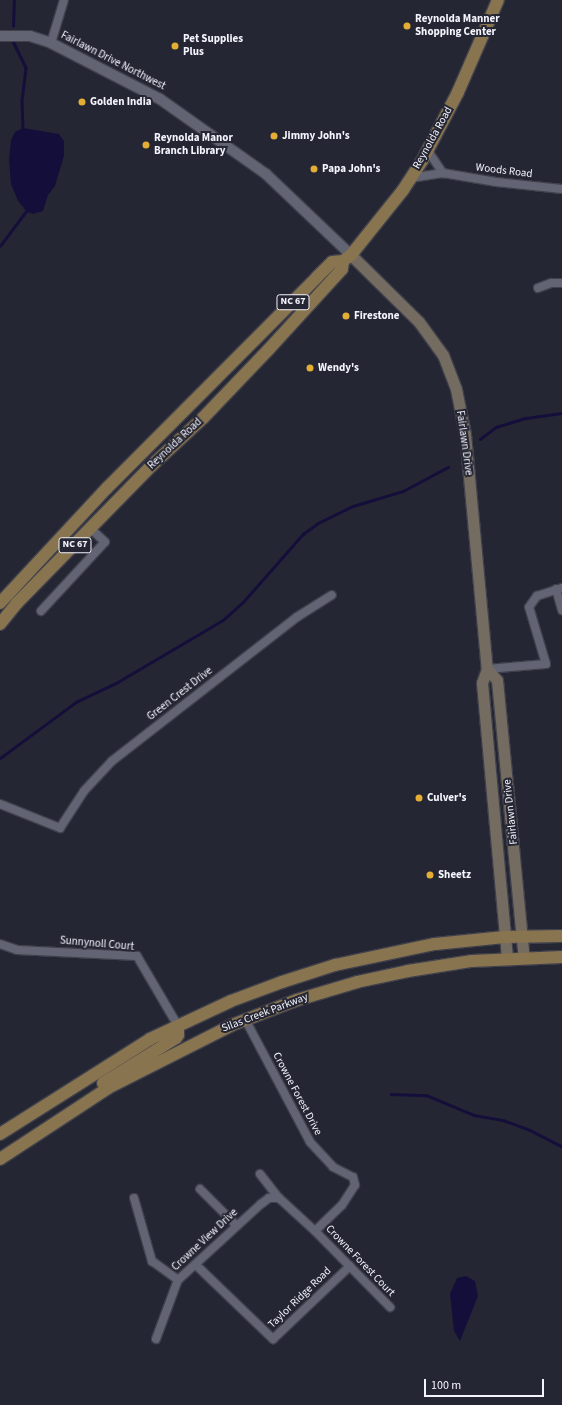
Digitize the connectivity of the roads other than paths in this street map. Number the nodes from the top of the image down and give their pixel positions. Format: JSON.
{"nodes":[{"id":1,"x":64,"y":0,"type":"edge"},
{"id":2,"x":498,"y":0,"type":"edge"},
{"id":3,"x":0,"y":36,"type":"edge"},
{"id":4,"x":51,"y":43,"type":"junction"},
{"id":5,"x":428,"y":151,"type":"junction"},
{"id":6,"x":443,"y":173,"type":"junction"},
{"id":7,"x":411,"y":178,"type":"junction"},
{"id":8,"x":562,"y":189,"type":"edge"},
{"id":9,"x":347,"y":258,"type":"junction"},
{"id":10,"x":562,"y":283,"type":"edge"},
{"id":11,"x":538,"y":288,"type":"dead end"},
{"id":12,"x":91,"y":529,"type":"junction"},
{"id":13,"x":559,"y":589,"type":"edge"},
{"id":14,"x":332,"y":595,"type":"dead end"},
{"id":15,"x":0,"y":603,"type":"edge"},
{"id":16,"x":562,"y":610,"type":"edge"},
{"id":17,"x":41,"y":611,"type":"dead end"},
{"id":18,"x":0,"y":624,"type":"edge"},
{"id":19,"x":488,"y":669,"type":"junction"},
{"id":20,"x":0,"y":804,"type":"edge"},
{"id":21,"x":523,"y":936,"type":"junction"},
{"id":22,"x":562,"y":936,"type":"edge"},
{"id":23,"x":504,"y":937,"type":"junction"},
{"id":24,"x":0,"y":944,"type":"edge"},
{"id":25,"x":562,"y":957,"type":"edge"},
{"id":26,"x":506,"y":958,"type":"junction"},
{"id":27,"x":524,"y":958,"type":"junction"},
{"id":28,"x":246,"y":1019,"type":"junction"},
{"id":29,"x":178,"y":1026,"type":"junction"},
{"id":30,"x":68,"y":1114,"type":"junction"},
{"id":31,"x":0,"y":1134,"type":"edge"},
{"id":32,"x":0,"y":1160,"type":"edge"},
{"id":33,"x":260,"y":1174,"type":"dead end"},
{"id":34,"x":355,"y":1186,"type":"joint"},
{"id":35,"x":200,"y":1189,"type":"dead end"},
{"id":36,"x":134,"y":1198,"type":"dead end"},
{"id":37,"x":279,"y":1198,"type":"junction"},
{"id":38,"x":237,"y":1226,"type":"junction"},
{"id":39,"x":315,"y":1231,"type":"junction"},
{"id":40,"x":196,"y":1266,"type":"junction"},
{"id":41,"x":350,"y":1266,"type":"junction"},
{"id":42,"x":178,"y":1280,"type":"junction"},
{"id":43,"x":390,"y":1307,"type":"dead end"},
{"id":44,"x":156,"y":1339,"type":"dead end"}],
"edges":[{"from":1,"to":4,"type":"street"},
{"from":2,"to":5,"type":"main road","name":"Reynolda Road","number":"NC 67"},
{"from":3,"to":4,"type":"street","name":"Fairlawn Drive Northwest"},
{"from":4,"to":9,"type":"street","name":"Fairlawn Drive Northwest"},
{"from":5,"to":6,"type":"street"},
{"from":5,"to":7,"type":"main road","name":"Reynolda Road","number":"NC 67"},
{"from":6,"to":7,"type":"street","name":"Woods Road"},
{"from":6,"to":8,"type":"street","name":"Woods Road"},
{"from":7,"to":9,"type":"main road","name":"Reynolda Road","number":"NC 67"},
{"from":9,"to":12,"type":"main road","name":"Reynolda Road","number":"NC 67"},
{"from":9,"to":15,"type":"main road","name":"Reynolda Road","number":"NC 67"},
{"from":9,"to":19,"type":"main road","name":"Fairlawn Drive"},
{"from":10,"to":11,"type":"street"},
{"from":12,"to":17,"type":"street"},
{"from":12,"to":18,"type":"main road","name":"Reynolda Road","number":"NC 67"},
{"from":13,"to":16,"type":"street"},
{"from":13,"to":19,"type":"street"},
{"from":14,"to":20,"type":"street","name":"Green Crest Drive"},
{"from":19,"to":21,"type":"main road","name":"Fairlawn Drive"},
{"from":19,"to":23,"type":"main road","name":"Fairlawn Drive"},
{"from":21,"to":22,"type":"main road","name":"Silas Creek Parkway"},
{"from":21,"to":23,"type":"main road","name":"Silas Creek Parkway"},
{"from":21,"to":27,"type":"main road","name":"Fairlawn Drive"},
{"from":23,"to":26,"type":"main road","name":"Fairlawn Drive"},
{"from":23,"to":29,"type":"main road","name":"Silas Creek Parkway"},
{"from":24,"to":29,"type":"street","name":"Sunnynoll Court"},
{"from":25,"to":27,"type":"main road","name":"Silas Creek Parkway"},
{"from":26,"to":27,"type":"main road","name":"Silas Creek Parkway"},
{"from":26,"to":28,"type":"main road","name":"Silas Creek Parkway"},
{"from":28,"to":30,"type":"main road","name":"Silas Creek Parkway"},
{"from":28,"to":34,"type":"street","name":"Crowne Forest Drive"},
{"from":29,"to":30,"type":"main road"},
{"from":29,"to":31,"type":"main road","name":"Silas Creek Parkway"},
{"from":30,"to":32,"type":"main road","name":"Silas Creek Parkway"},
{"from":33,"to":37,"type":"street","name":"Crowne Forest Court"},
{"from":34,"to":39,"type":"street","name":"Crowne Forest Court"},
{"from":35,"to":38,"type":"street"},
{"from":36,"to":42,"type":"street"},
{"from":37,"to":38,"type":"street","name":"Crowne View Drive"},
{"from":37,"to":39,"type":"street","name":"Crowne Forest Court"},
{"from":38,"to":40,"type":"street","name":"Crowne View Drive"},
{"from":39,"to":41,"type":"street","name":"Crowne Forest Court"},
{"from":40,"to":41,"type":"street","name":"Taylor Ridge Road"},
{"from":40,"to":42,"type":"street","name":"Crowne View Drive"},
{"from":41,"to":43,"type":"street","name":"Crowne Forest Court"},
{"from":42,"to":44,"type":"street","name":"Crowne View Drive"}]}
